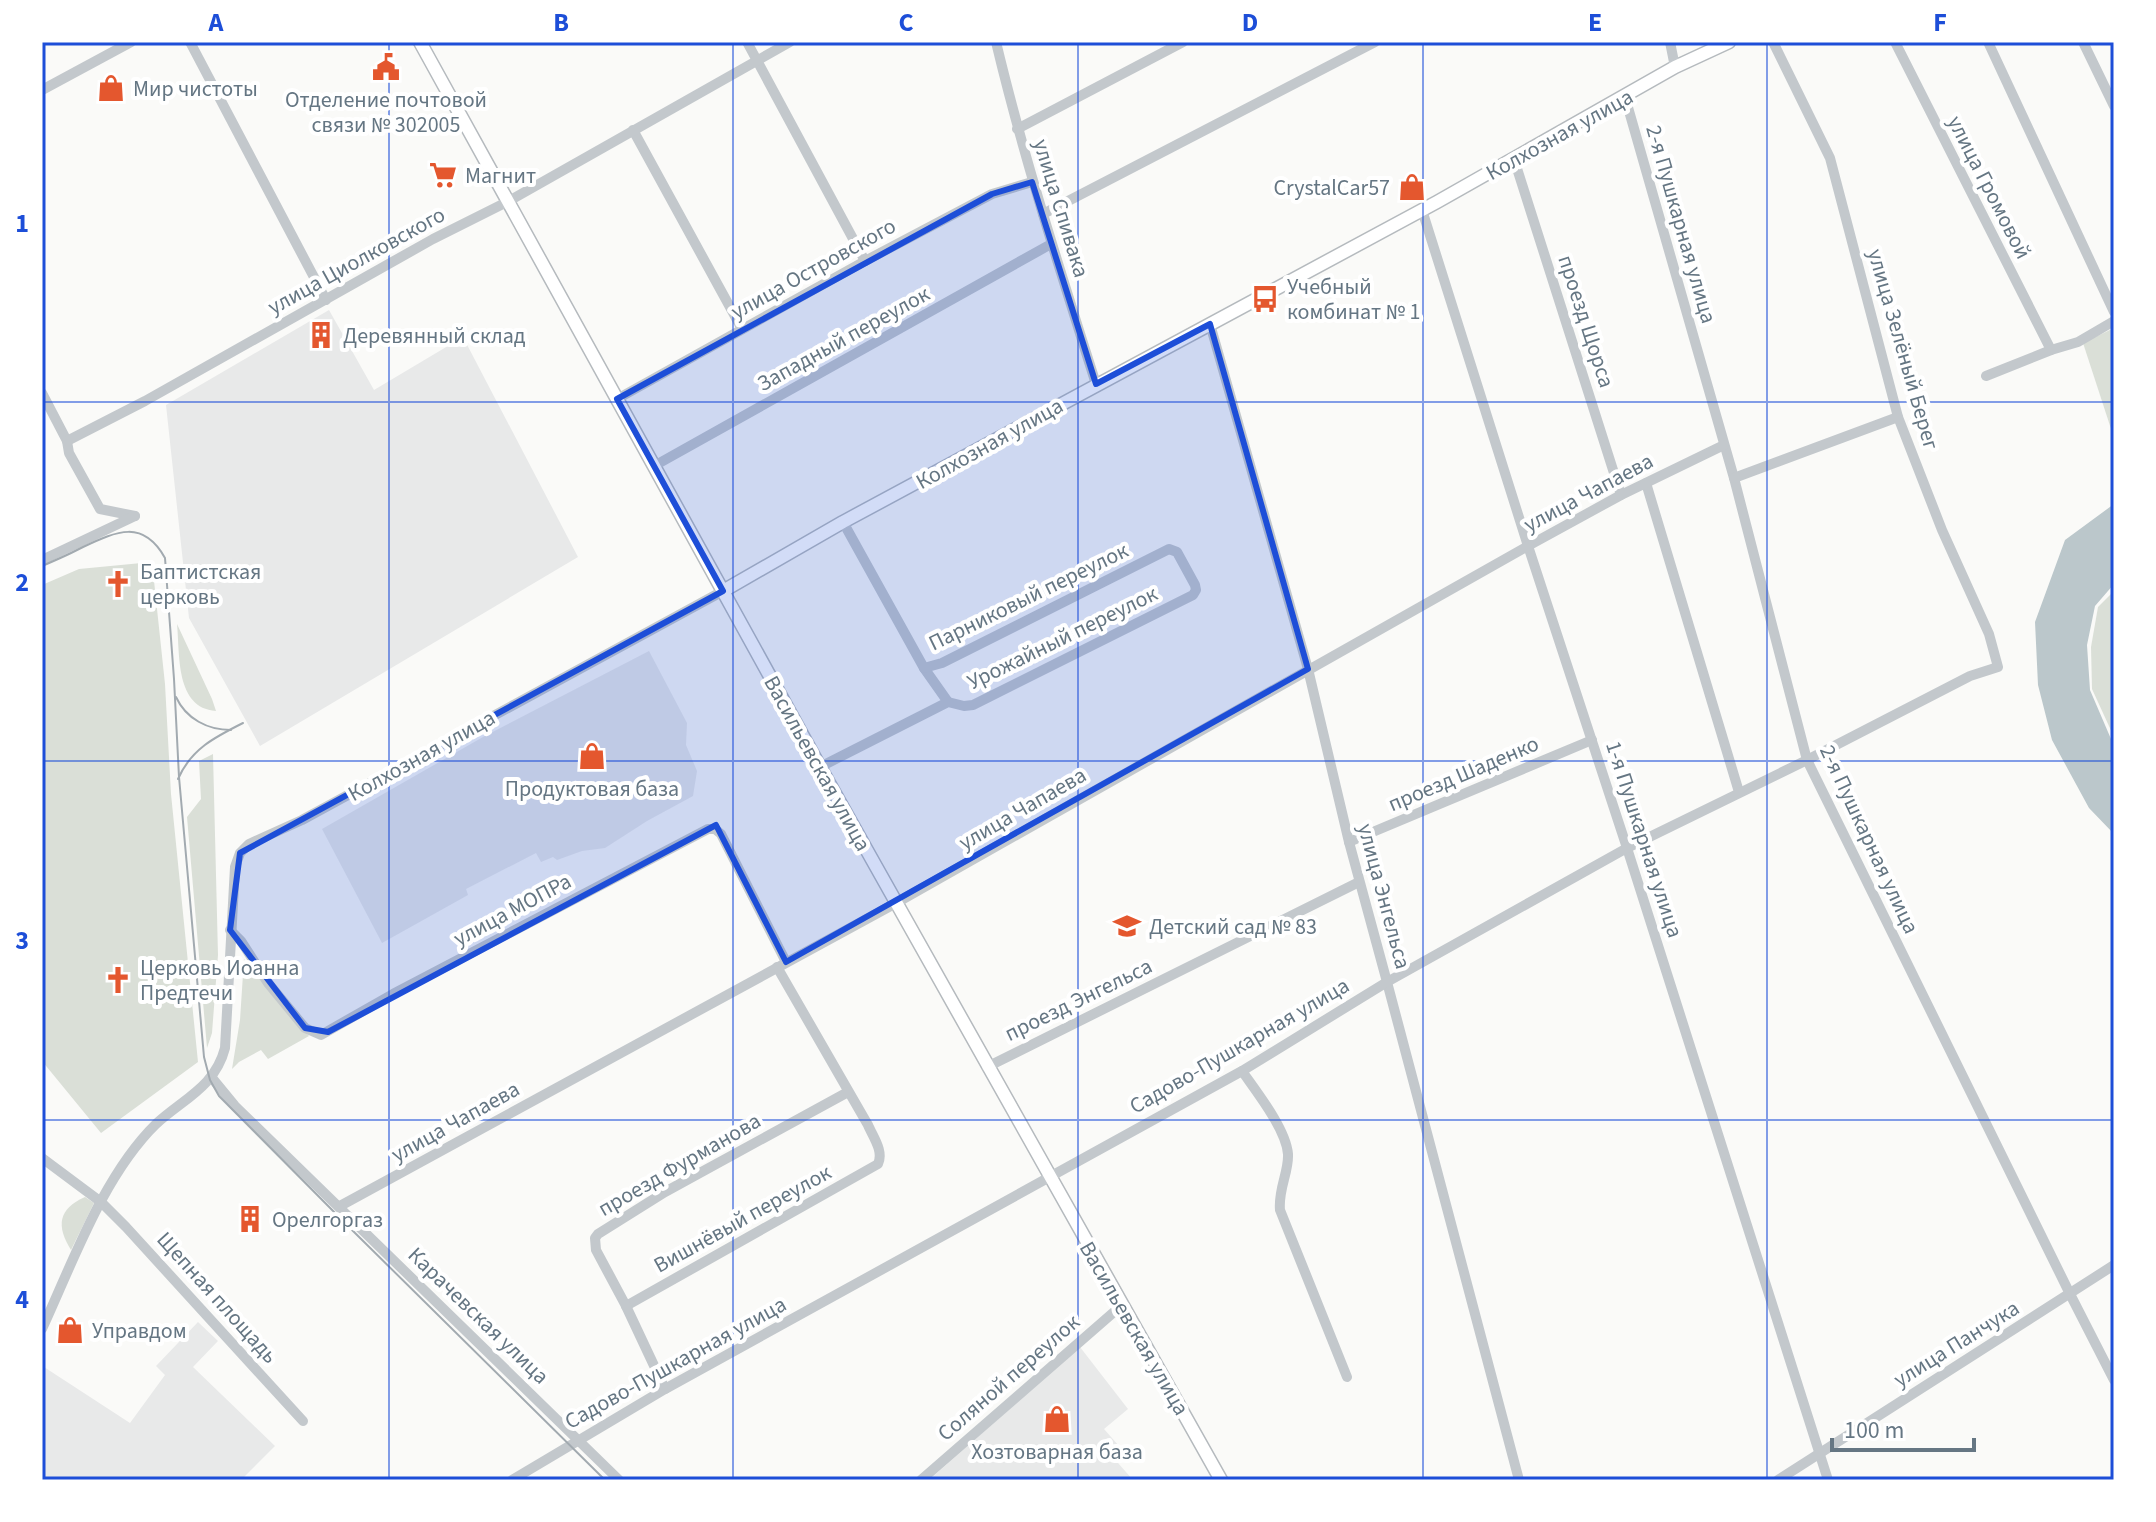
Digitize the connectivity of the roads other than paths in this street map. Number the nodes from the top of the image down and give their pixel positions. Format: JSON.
{"nodes":[{"id":1,"x":131,"y":42,"type":"edge"},
{"id":2,"x":190,"y":42,"type":"edge"},
{"id":3,"x":420,"y":42,"type":"edge"},
{"id":4,"x":747,"y":42,"type":"edge"},
{"id":5,"x":790,"y":42,"type":"edge"},
{"id":6,"x":996,"y":42,"type":"edge"},
{"id":7,"x":1183,"y":42,"type":"edge"},
{"id":8,"x":1375,"y":42,"type":"edge"},
{"id":9,"x":1670,"y":42,"type":"edge"},
{"id":10,"x":1729,"y":42,"type":"edge"},
{"id":11,"x":1773,"y":42,"type":"edge"},
{"id":12,"x":1895,"y":42,"type":"edge"},
{"id":13,"x":1988,"y":42,"type":"edge"},
{"id":14,"x":2083,"y":42,"type":"edge"},
{"id":15,"x":757,"y":60,"type":"junction"},
{"id":16,"x":1675,"y":67,"type":"junction"},
{"id":17,"x":42,"y":90,"type":"edge"},
{"id":18,"x":1625,"y":97,"type":"junction"},
{"id":19,"x":2114,"y":106,"type":"edge"},
{"id":20,"x":1017,"y":129,"type":"junction"},
{"id":21,"x":633,"y":130,"type":"junction"},
{"id":22,"x":1514,"y":159,"type":"junction"},
{"id":23,"x":1032,"y":182,"type":"junction"},
{"id":24,"x":509,"y":201,"type":"junction"},
{"id":25,"x":1422,"y":210,"type":"junction"},
{"id":26,"x":1043,"y":214,"type":"junction"},
{"id":27,"x":1051,"y":244,"type":"junction"},
{"id":28,"x":865,"y":261,"type":"junction"},
{"id":29,"x":326,"y":300,"type":"junction"},
{"id":30,"x":2114,"y":312,"type":"edge"},
{"id":31,"x":2114,"y":321,"type":"edge"},
{"id":32,"x":1210,"y":324,"type":"junction"},
{"id":33,"x":742,"y":329,"type":"junction"},
{"id":34,"x":2051,"y":350,"type":"junction"},
{"id":35,"x":1986,"y":376,"type":"dead end"},
{"id":36,"x":1096,"y":384,"type":"junction"},
{"id":37,"x":42,"y":393,"type":"edge"},
{"id":38,"x":617,"y":399,"type":"junction"},
{"id":39,"x":1898,"y":417,"type":"junction"},
{"id":40,"x":67,"y":441,"type":"junction"},
{"id":41,"x":1724,"y":445,"type":"junction"},
{"id":42,"x":654,"y":466,"type":"junction"},
{"id":43,"x":1734,"y":478,"type":"junction"},
{"id":44,"x":1646,"y":483,"type":"junction"},
{"id":45,"x":1621,"y":495,"type":"junction"},
{"id":46,"x":843,"y":522,"type":"junction"},
{"id":47,"x":1528,"y":546,"type":"junction"},
{"id":48,"x":1169,"y":549,"type":"joint"},
{"id":49,"x":42,"y":560,"type":"edge"},
{"id":50,"x":723,"y":591,"type":"junction"},
{"id":51,"x":1998,"y":667,"type":"joint"},
{"id":52,"x":924,"y":668,"type":"junction"},
{"id":53,"x":1308,"y":669,"type":"junction"},
{"id":54,"x":948,"y":702,"type":"junction"},
{"id":55,"x":1592,"y":740,"type":"junction"},
{"id":56,"x":1807,"y":760,"type":"junction"},
{"id":57,"x":820,"y":767,"type":"junction"},
{"id":58,"x":1739,"y":792,"type":"junction"},
{"id":59,"x":1349,"y":842,"type":"junction"},
{"id":60,"x":1627,"y":848,"type":"junction"},
{"id":61,"x":1359,"y":882,"type":"junction"},
{"id":62,"x":896,"y":903,"type":"junction"},
{"id":63,"x":230,"y":930,"type":"junction"},
{"id":64,"x":782,"y":965,"type":"junction"},
{"id":65,"x":1387,"y":982,"type":"junction"},
{"id":66,"x":987,"y":1067,"type":"junction"},
{"id":67,"x":1242,"y":1071,"type":"junction"},
{"id":68,"x":212,"y":1078,"type":"junction"},
{"id":69,"x":848,"y":1092,"type":"junction"},
{"id":70,"x":42,"y":1158,"type":"edge"},
{"id":71,"x":1049,"y":1177,"type":"junction"},
{"id":72,"x":101,"y":1202,"type":"junction"},
{"id":73,"x":340,"y":1206,"type":"junction"},
{"id":74,"x":2114,"y":1265,"type":"edge"},
{"id":75,"x":2070,"y":1294,"type":"junction"},
{"id":76,"x":1122,"y":1305,"type":"junction"},
{"id":77,"x":626,"y":1306,"type":"junction"},
{"id":78,"x":42,"y":1329,"type":"edge"},
{"id":79,"x":1347,"y":1377,"type":"dead end"},
{"id":80,"x":2114,"y":1380,"type":"edge"},
{"id":81,"x":665,"y":1389,"type":"junction"},
{"id":82,"x":303,"y":1421,"type":"dead end"},
{"id":83,"x":578,"y":1440,"type":"junction"},
{"id":84,"x":1820,"y":1453,"type":"junction"},
{"id":85,"x":512,"y":1480,"type":"edge"},
{"id":86,"x":619,"y":1480,"type":"edge"},
{"id":87,"x":921,"y":1480,"type":"edge"},
{"id":88,"x":1221,"y":1480,"type":"edge"},
{"id":89,"x":1519,"y":1480,"type":"edge"},
{"id":90,"x":1778,"y":1480,"type":"edge"},
{"id":91,"x":1828,"y":1480,"type":"edge"}],
"edges":[{"from":1,"to":17,"type":"street"},
{"from":2,"to":29,"type":"street"},
{"from":3,"to":24,"type":"main road","name":"Васильевская улица"},
{"from":4,"to":15,"type":"street"},
{"from":5,"to":15,"type":"street","name":"улица Циолковского"},
{"from":6,"to":20,"type":"street","name":"улица Спивака"},
{"from":7,"to":20,"type":"street"},
{"from":8,"to":26,"type":"street"},
{"from":9,"to":16,"type":"street"},
{"from":10,"to":16,"type":"main road","name":"Колхозная улица"},
{"from":11,"to":39,"type":"street","name":"улица Зелёный Берег"},
{"from":12,"to":34,"type":"street","name":"улица Громовой"},
{"from":13,"to":30,"type":"street"},
{"from":14,"to":19,"type":"street"},
{"from":15,"to":21,"type":"street","name":"улица Циолковского"},
{"from":15,"to":28,"type":"street"},
{"from":16,"to":18,"type":"main road","name":"Колхозная улица"},
{"from":18,"to":22,"type":"main road","name":"Колхозная улица"},
{"from":18,"to":41,"type":"street","name":"2-я Пушкарная улица"},
{"from":20,"to":23,"type":"street","name":"улица Спивака"},
{"from":21,"to":24,"type":"street","name":"улица Циолковского"},
{"from":21,"to":33,"type":"street"},
{"from":22,"to":25,"type":"main road","name":"Колхозная улица"},
{"from":22,"to":45,"type":"street","name":"проезд Щорса"},
{"from":23,"to":26,"type":"street","name":"улица Спивака"},
{"from":23,"to":28,"type":"street","name":"улица Островского"},
{"from":24,"to":29,"type":"street","name":"улица Циолковского"},
{"from":24,"to":38,"type":"main road","name":"Васильевская улица"},
{"from":25,"to":32,"type":"main road","name":"Колхозная улица"},
{"from":25,"to":47,"type":"street","name":"1-я Пушкарная улица"},
{"from":26,"to":27,"type":"street","name":"улица Спивака"},
{"from":27,"to":36,"type":"street","name":"улица Спивака"},
{"from":27,"to":42,"type":"street","name":"Западный переулок"},
{"from":28,"to":33,"type":"street","name":"улица Островского"},
{"from":29,"to":40,"type":"street","name":"улица Циолковского"},
{"from":31,"to":34,"type":"street"},
{"from":32,"to":36,"type":"main road","name":"Колхозная улица"},
{"from":32,"to":53,"type":"street","name":"улица Энгельса"},
{"from":33,"to":38,"type":"street","name":"улица Островского"},
{"from":34,"to":35,"type":"street"},
{"from":36,"to":46,"type":"main road","name":"Колхозная улица"},
{"from":37,"to":40,"type":"street"},
{"from":38,"to":42,"type":"main road","name":"Васильевская улица"},
{"from":39,"to":43,"type":"street"},
{"from":39,"to":51,"type":"street","name":"улица Зелёный Берег"},
{"from":40,"to":49,"type":"street"},
{"from":41,"to":43,"type":"street","name":"2-я Пушкарная улица"},
{"from":41,"to":44,"type":"street","name":"улица Чапаева"},
{"from":42,"to":50,"type":"main road","name":"Васильевская улица"},
{"from":43,"to":56,"type":"street","name":"2-я Пушкарная улица"},
{"from":44,"to":45,"type":"street","name":"улица Чапаева"},
{"from":44,"to":58,"type":"street"},
{"from":45,"to":47,"type":"street","name":"улица Чапаева"},
{"from":46,"to":50,"type":"main road","name":"Колхозная улица"},
{"from":46,"to":52,"type":"street","name":"Парниковый переулок"},
{"from":47,"to":53,"type":"street","name":"улица Чапаева"},
{"from":47,"to":55,"type":"street","name":"1-я Пушкарная улица"},
{"from":48,"to":52,"type":"street","name":"Парниковый переулок"},
{"from":48,"to":54,"type":"street","name":"Урожайный переулок"},
{"from":50,"to":57,"type":"main road","name":"Васильевская улица"},
{"from":50,"to":63,"type":"street","name":"Колхозная улица"},
{"from":51,"to":56,"type":"street","name":"Садово-Пушкарная улица"},
{"from":52,"to":54,"type":"street","name":"Урожайный переулок"},
{"from":53,"to":59,"type":"street","name":"улица Энгельса"},
{"from":53,"to":62,"type":"street","name":"улица Чапаева"},
{"from":54,"to":57,"type":"street","name":"Урожайный переулок"},
{"from":55,"to":59,"type":"street","name":"проезд Шаденко"},
{"from":55,"to":60,"type":"street","name":"1-я Пушкарная улица"},
{"from":56,"to":58,"type":"street","name":"Садово-Пушкарная улица"},
{"from":56,"to":75,"type":"street","name":"2-я Пушкарная улица"},
{"from":57,"to":62,"type":"main road","name":"Васильевская улица"},
{"from":58,"to":60,"type":"street","name":"Садово-Пушкарная улица"},
{"from":59,"to":61,"type":"street","name":"улица Энгельса"},
{"from":60,"to":65,"type":"street","name":"Садово-Пушкарная улица"},
{"from":60,"to":84,"type":"street","name":"1-я Пушкарная улица"},
{"from":61,"to":65,"type":"street","name":"улица Энгельса"},
{"from":61,"to":66,"type":"street","name":"проезд Энгельса"},
{"from":62,"to":64,"type":"street","name":"улица Чапаева"},
{"from":62,"to":66,"type":"main road","name":"Васильевская улица"},
{"from":63,"to":64,"type":"street","name":"улица МОПРа"},
{"from":63,"to":68,"type":"street"},
{"from":64,"to":69,"type":"street"},
{"from":64,"to":73,"type":"street","name":"улица Чапаева"},
{"from":65,"to":67,"type":"street","name":"Садово-Пушкарная улица"},
{"from":65,"to":89,"type":"street","name":"улица Энгельса"},
{"from":66,"to":71,"type":"main road","name":"Васильевская улица"},
{"from":67,"to":71,"type":"street","name":"Садово-Пушкарная улица"},
{"from":67,"to":79,"type":"street"},
{"from":68,"to":72,"type":"street"},
{"from":68,"to":73,"type":"street","name":"Карачевская улица"},
{"from":69,"to":77,"type":"street","name":"проезд Фурманова"},
{"from":69,"to":77,"type":"street","name":"Вишнёвый переулок"},
{"from":70,"to":72,"type":"street","name":"Щепная площадь"},
{"from":71,"to":76,"type":"main road","name":"Васильевская улица"},
{"from":71,"to":81,"type":"street","name":"Садово-Пушкарная улица"},
{"from":72,"to":78,"type":"street"},
{"from":72,"to":82,"type":"street","name":"Щепная площадь"},
{"from":73,"to":83,"type":"street","name":"Карачевская улица"},
{"from":74,"to":75,"type":"street","name":"улица Панчука"},
{"from":75,"to":80,"type":"street","name":"2-я Пушкарная улица"},
{"from":75,"to":84,"type":"street","name":"улица Панчука"},
{"from":76,"to":87,"type":"street","name":"Соляной переулок"},
{"from":76,"to":88,"type":"main road","name":"Васильевская улица"},
{"from":77,"to":81,"type":"street","name":"проезд Фурманова"},
{"from":81,"to":83,"type":"street","name":"Садово-Пушкарная улица"},
{"from":83,"to":85,"type":"street","name":"Садово-Пушкарная улица"},
{"from":83,"to":86,"type":"street","name":"Карачевская улица"},
{"from":84,"to":90,"type":"street","name":"улица Панчука"},
{"from":84,"to":91,"type":"street","name":"1-я Пушкарная улица"}]}
